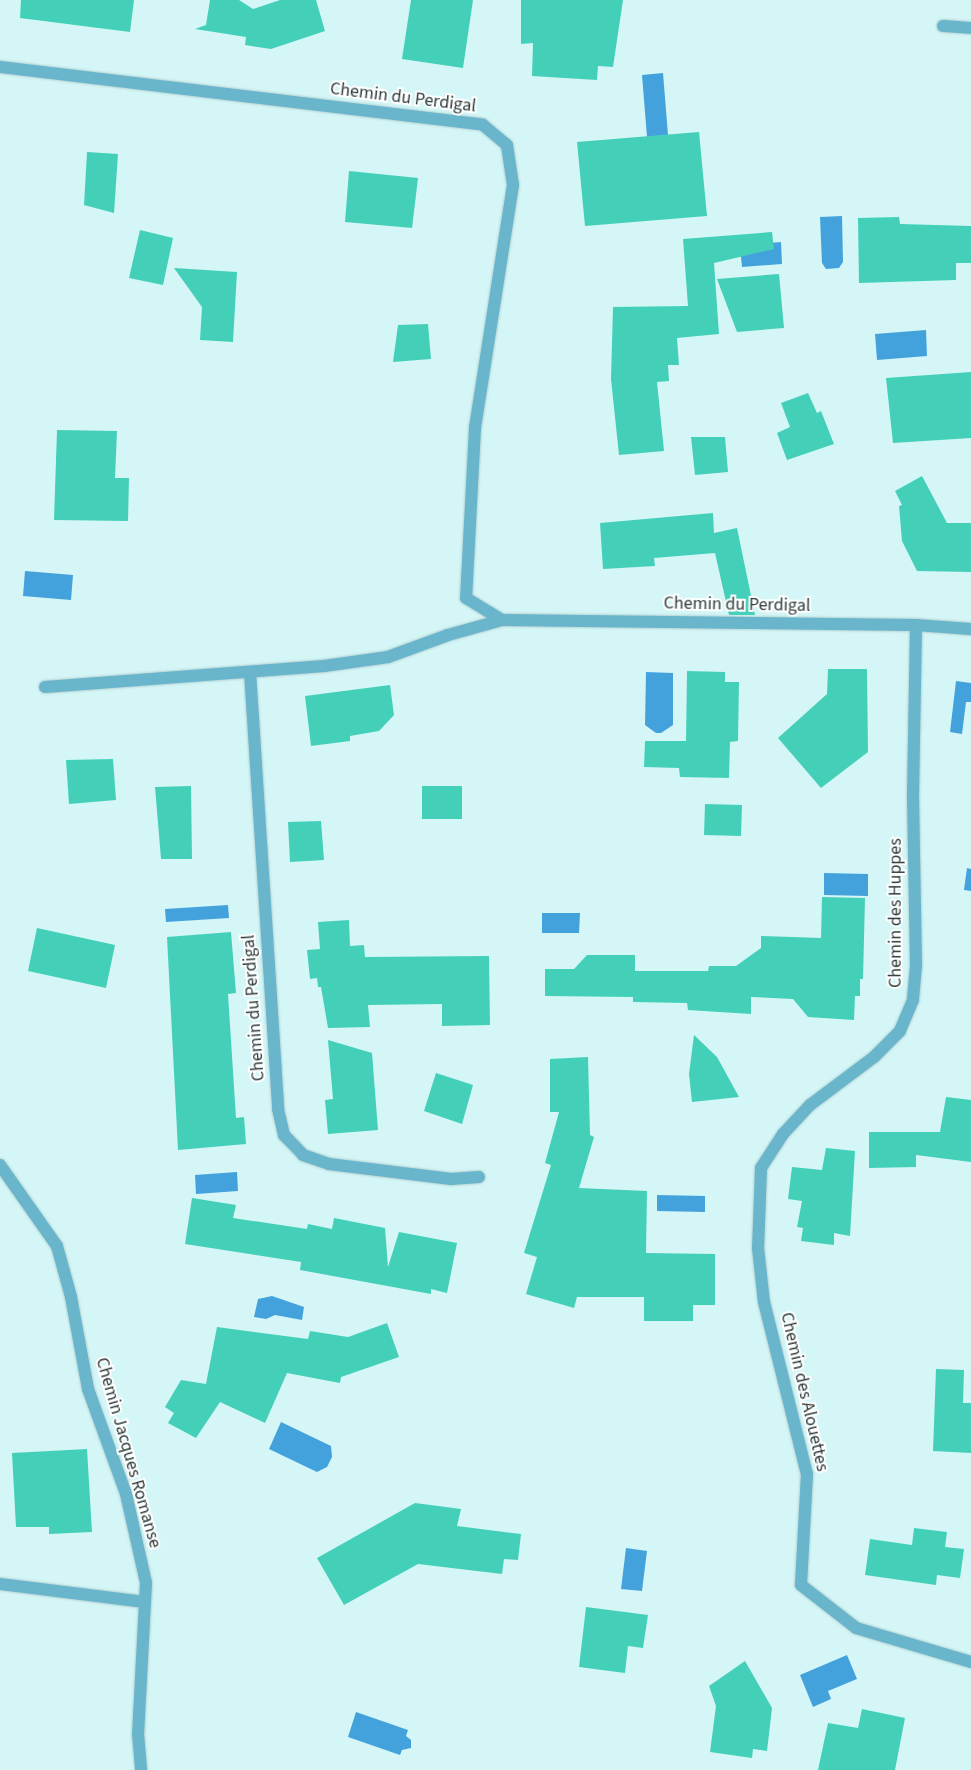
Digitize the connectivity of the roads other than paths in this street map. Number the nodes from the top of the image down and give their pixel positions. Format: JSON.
{"nodes":[{"id":1,"x":943,"y":26,"type":"dead end"},
{"id":2,"x":971,"y":28,"type":"edge"},
{"id":3,"x":0,"y":66,"type":"edge"},
{"id":4,"x":502,"y":620,"type":"junction"},
{"id":5,"x":916,"y":626,"type":"junction"},
{"id":6,"x":971,"y":629,"type":"edge"},
{"id":7,"x":250,"y":672,"type":"junction"},
{"id":8,"x":45,"y":688,"type":"dead end"},
{"id":9,"x":0,"y":1165,"type":"edge"},
{"id":10,"x":760,"y":1168,"type":"joint"},
{"id":11,"x":479,"y":1177,"type":"dead end"},
{"id":12,"x":0,"y":1584,"type":"edge"},
{"id":13,"x":144,"y":1602,"type":"junction"},
{"id":14,"x":971,"y":1662,"type":"edge"},
{"id":15,"x":141,"y":1770,"type":"edge"}],
"edges":[{"from":1,"to":2,"type":"street"},
{"from":3,"to":4,"type":"street","name":"Chemin du Perdigal"},
{"from":4,"to":5,"type":"street","name":"Chemin du Perdigal"},
{"from":4,"to":7,"type":"street","name":"Chemin du Perdigal"},
{"from":5,"to":6,"type":"street","name":"Chemin du Perdigal"},
{"from":5,"to":10,"type":"street","name":"Chemin des Huppes"},
{"from":7,"to":8,"type":"street","name":"Chemin du Perdigal"},
{"from":7,"to":11,"type":"street","name":"Chemin du Perdigal"},
{"from":9,"to":13,"type":"street","name":"Chemin Jacques Romanse"},
{"from":10,"to":14,"type":"street","name":"Chemin des Alouettes"},
{"from":12,"to":13,"type":"street"},
{"from":13,"to":15,"type":"street","name":"Chemin Jacques Romanse"}]}
